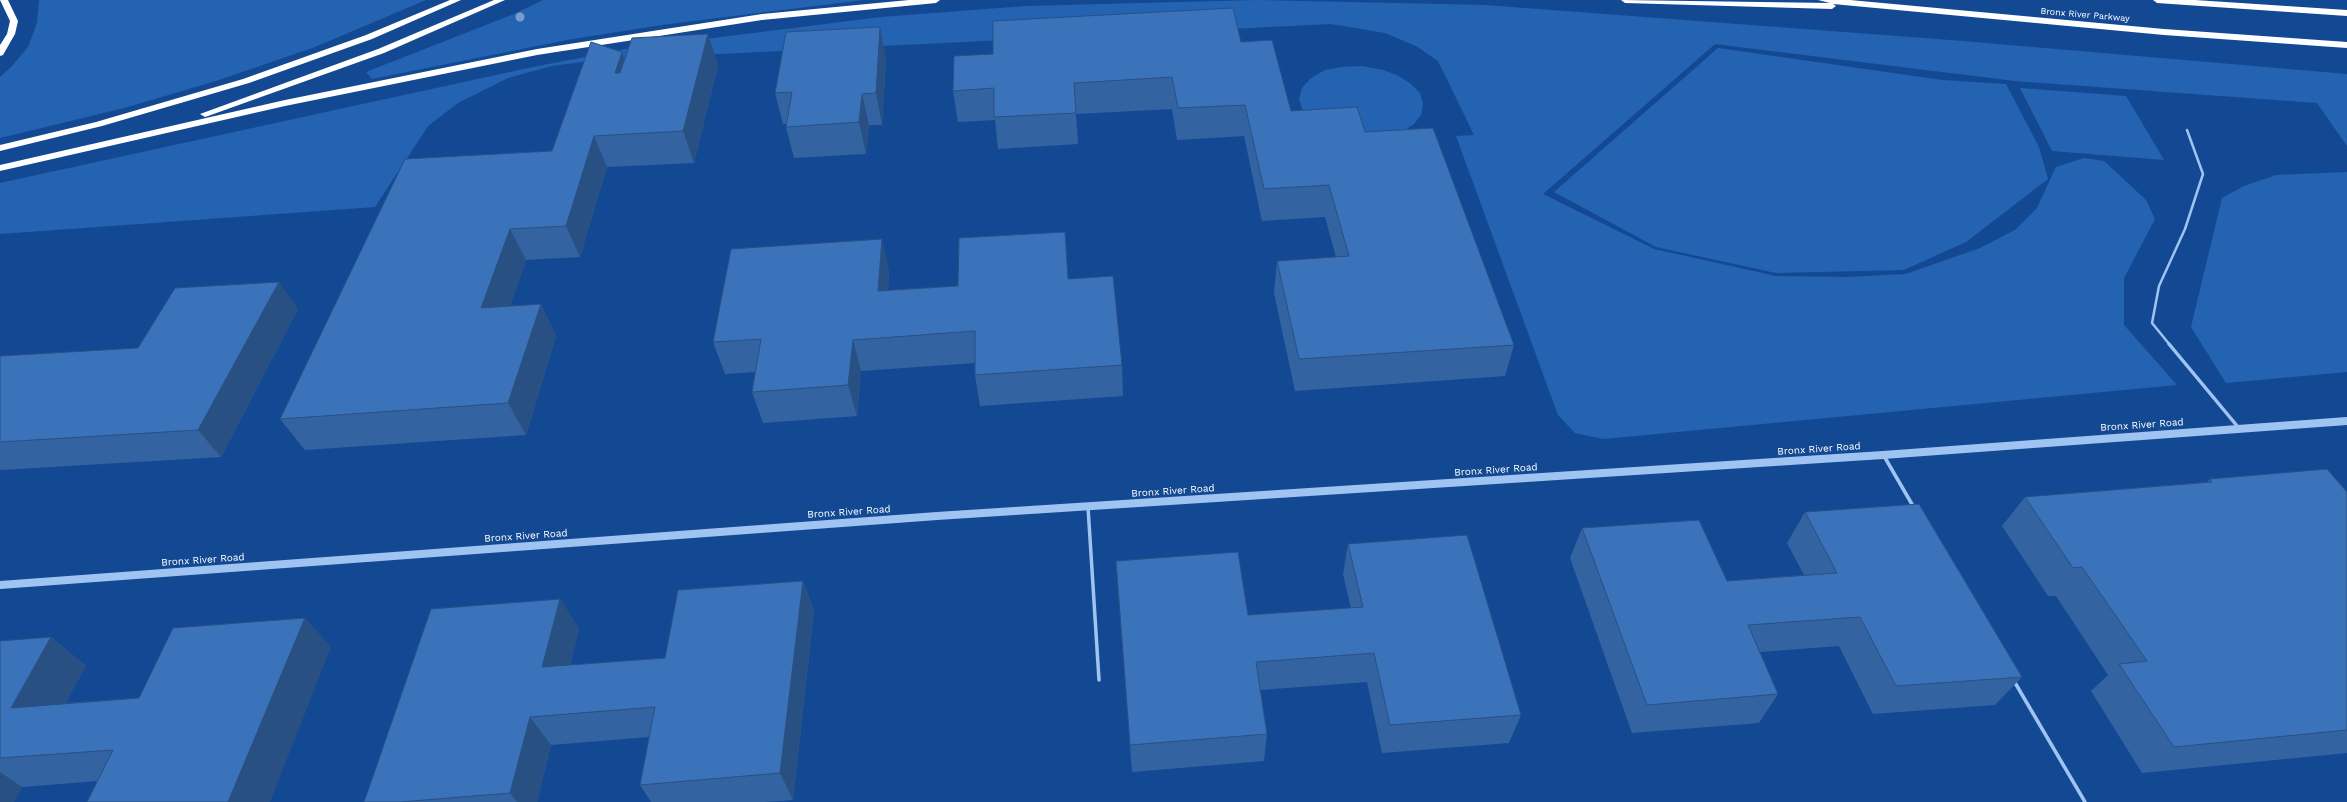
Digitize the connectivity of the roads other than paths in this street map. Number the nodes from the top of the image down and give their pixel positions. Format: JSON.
{"nodes":[{"id":1,"x":4,"y":0,"type":"edge"},
{"id":2,"x":457,"y":0,"type":"edge"},
{"id":3,"x":501,"y":0,"type":"edge"},
{"id":4,"x":936,"y":0,"type":"edge"},
{"id":5,"x":1625,"y":0,"type":"edge"},
{"id":6,"x":1822,"y":0,"type":"edge"},
{"id":7,"x":2157,"y":0,"type":"edge"},
{"id":8,"x":1900,"y":8,"type":"junction"},
{"id":9,"x":2347,"y":13,"type":"edge"},
{"id":10,"x":2347,"y":45,"type":"edge"},
{"id":11,"x":0,"y":53,"type":"edge"},
{"id":12,"x":2187,"y":130,"type":"dead end"},
{"id":13,"x":143,"y":134,"type":"junction"},
{"id":14,"x":0,"y":148,"type":"edge"},
{"id":15,"x":0,"y":168,"type":"edge"},
{"id":16,"x":2347,"y":421,"type":"edge"},
{"id":17,"x":2239,"y":428,"type":"junction"},
{"id":18,"x":1883,"y":455,"type":"junction"},
{"id":19,"x":1088,"y":507,"type":"junction"},
{"id":20,"x":1915,"y":510,"type":"edge"},
{"id":21,"x":0,"y":585,"type":"edge"},
{"id":22,"x":2010,"y":673,"type":"edge"},
{"id":23,"x":1099,"y":680,"type":"dead end"},
{"id":24,"x":2085,"y":802,"type":"edge"}],
"edges":[{"from":1,"to":11,"type":"highway"},
{"from":2,"to":14,"type":"highway"},
{"from":3,"to":13,"type":"highway"},
{"from":4,"to":13,"type":"highway"},
{"from":5,"to":8,"type":"highway"},
{"from":6,"to":8,"type":"highway","name":"Bronx River Parkway"},
{"from":7,"to":9,"type":"highway"},
{"from":8,"to":10,"type":"highway","name":"Bronx River Parkway"},
{"from":12,"to":17,"type":"lane"},
{"from":13,"to":15,"type":"highway"},
{"from":16,"to":17,"type":"street","name":"Bronx River Road"},
{"from":17,"to":18,"type":"street","name":"Bronx River Road"},
{"from":18,"to":19,"type":"street","name":"Bronx River Road"},
{"from":18,"to":20,"type":"lane"},
{"from":19,"to":21,"type":"street","name":"Bronx River Road"},
{"from":19,"to":23,"type":"lane"},
{"from":22,"to":24,"type":"lane"}]}
